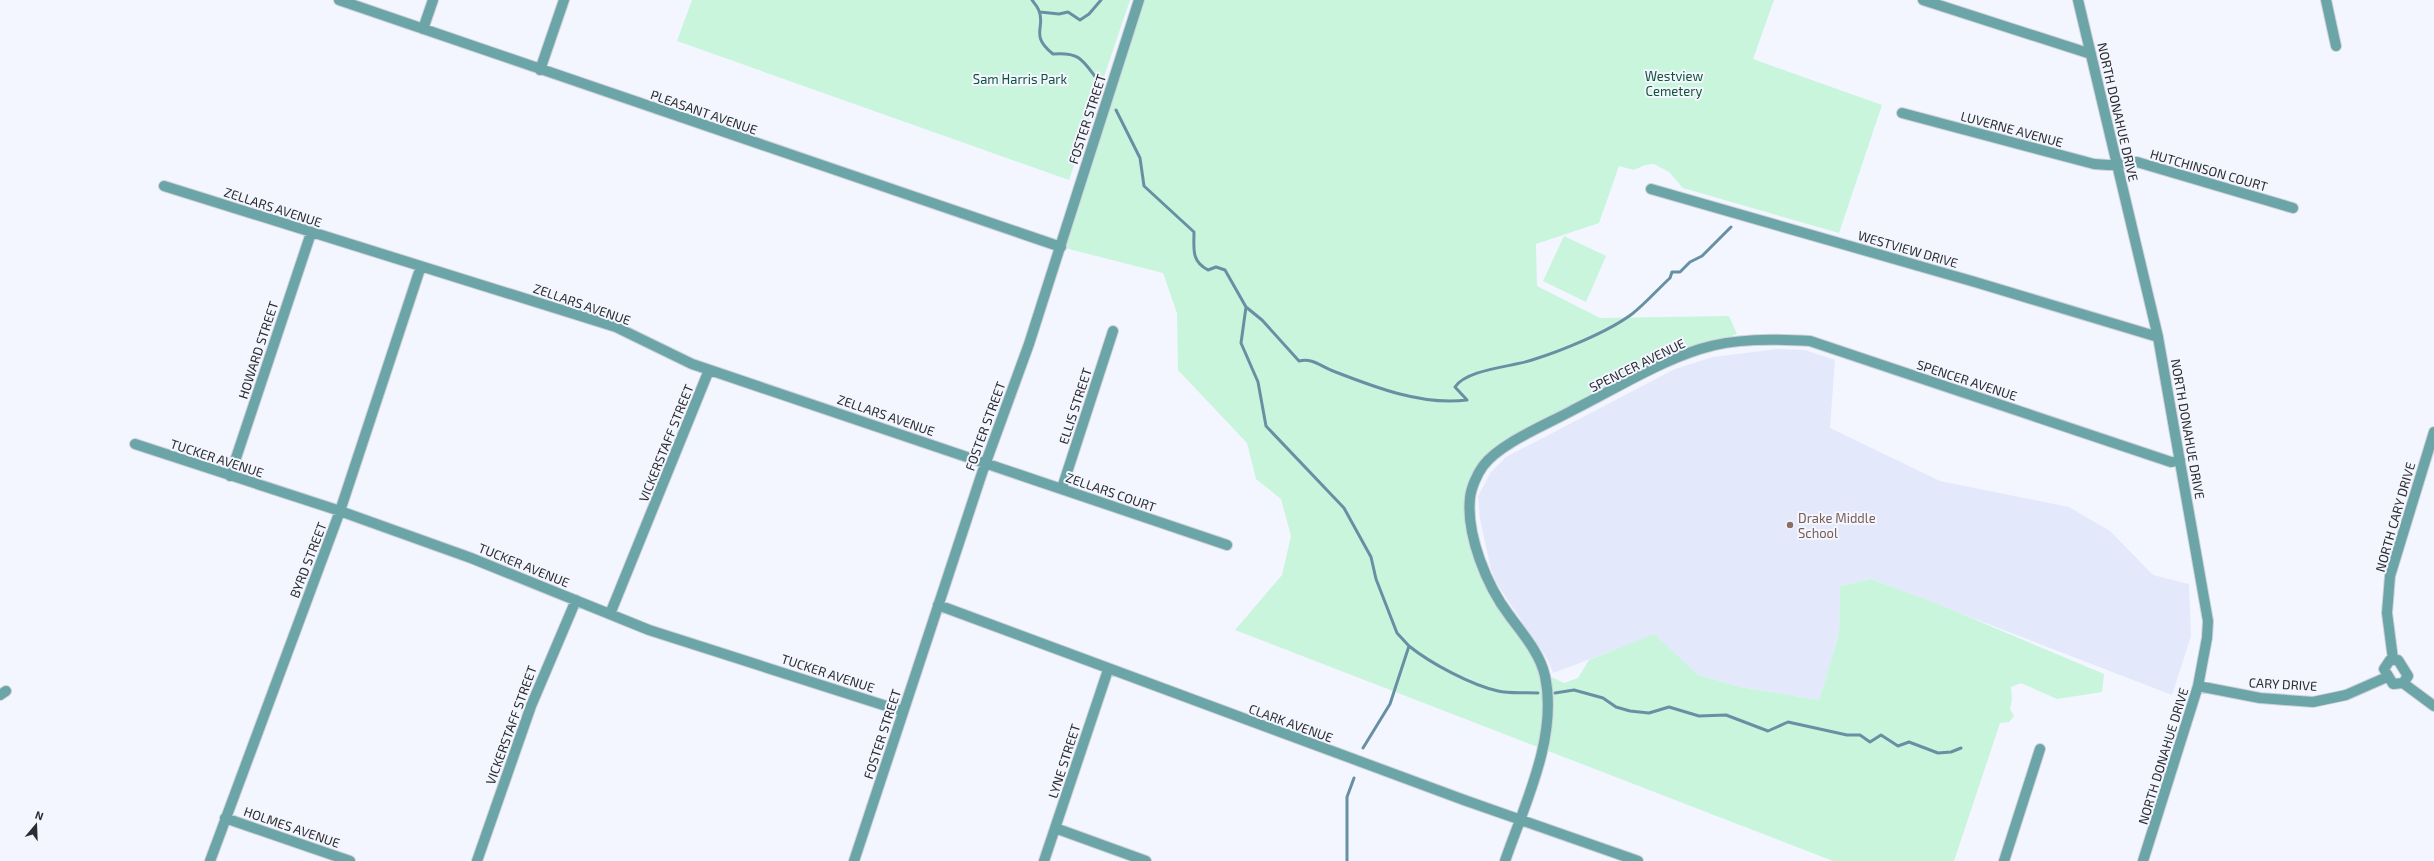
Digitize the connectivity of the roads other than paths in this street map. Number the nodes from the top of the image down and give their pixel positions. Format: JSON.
{"nodes":[{"id":1,"x":338,"y":0,"type":"edge"},
{"id":2,"x":433,"y":0,"type":"edge"},
{"id":3,"x":564,"y":0,"type":"edge"},
{"id":4,"x":1139,"y":0,"type":"edge"},
{"id":5,"x":1923,"y":0,"type":"edge"},
{"id":6,"x":2078,"y":0,"type":"edge"},
{"id":7,"x":2326,"y":0,"type":"edge"},
{"id":8,"x":423,"y":29,"type":"junction"},
{"id":9,"x":2336,"y":46,"type":"dead end"},
{"id":10,"x":2091,"y":54,"type":"junction"},
{"id":11,"x":540,"y":70,"type":"junction"},
{"id":12,"x":1902,"y":113,"type":"dead end"},
{"id":13,"x":2116,"y":164,"type":"junction"},
{"id":14,"x":164,"y":186,"type":"dead end"},
{"id":15,"x":1651,"y":189,"type":"dead end"},
{"id":16,"x":2293,"y":208,"type":"dead end"},
{"id":17,"x":311,"y":233,"type":"junction"},
{"id":18,"x":1061,"y":247,"type":"junction"},
{"id":19,"x":421,"y":266,"type":"junction"},
{"id":20,"x":1113,"y":331,"type":"dead end"},
{"id":21,"x":2158,"y":337,"type":"junction"},
{"id":22,"x":709,"y":370,"type":"junction"},
{"id":23,"x":2434,"y":432,"type":"edge"},
{"id":24,"x":135,"y":444,"type":"dead end"},
{"id":25,"x":2180,"y":460,"type":"junction"},
{"id":26,"x":986,"y":463,"type":"junction"},
{"id":27,"x":230,"y":476,"type":"junction"},
{"id":28,"x":1062,"y":488,"type":"junction"},
{"id":29,"x":340,"y":511,"type":"junction"},
{"id":30,"x":1227,"y":545,"type":"dead end"},
{"id":31,"x":576,"y":600,"type":"junction"},
{"id":32,"x":938,"y":606,"type":"junction"},
{"id":33,"x":610,"y":614,"type":"junction"},
{"id":34,"x":2392,"y":659,"type":"junction"},
{"id":35,"x":1108,"y":670,"type":"junction"},
{"id":36,"x":2387,"y":677,"type":"junction"},
{"id":37,"x":2403,"y":683,"type":"junction"},
{"id":38,"x":2198,"y":686,"type":"junction"},
{"id":39,"x":2434,"y":706,"type":"edge"},
{"id":40,"x":902,"y":711,"type":"junction"},
{"id":41,"x":2040,"y":749,"type":"dead end"},
{"id":42,"x":225,"y":818,"type":"junction"},
{"id":43,"x":1519,"y":820,"type":"junction"},
{"id":44,"x":1055,"y":828,"type":"junction"},
{"id":45,"x":210,"y":861,"type":"edge"},
{"id":46,"x":350,"y":861,"type":"edge"},
{"id":47,"x":478,"y":861,"type":"edge"},
{"id":48,"x":854,"y":861,"type":"edge"},
{"id":49,"x":1044,"y":861,"type":"edge"},
{"id":50,"x":1146,"y":861,"type":"edge"},
{"id":51,"x":1505,"y":861,"type":"edge"},
{"id":52,"x":1638,"y":861,"type":"edge"},
{"id":53,"x":2004,"y":861,"type":"edge"},
{"id":54,"x":2143,"y":861,"type":"edge"}],
"edges":[{"from":1,"to":8,"type":"street","name":"PLEASANT AVENUE"},
{"from":2,"to":8,"type":"street"},
{"from":3,"to":11,"type":"street"},
{"from":4,"to":18,"type":"street","name":"FOSTER STREET"},
{"from":5,"to":10,"type":"street"},
{"from":6,"to":10,"type":"street","name":"NORTH DONAHUE DRIVE"},
{"from":7,"to":9,"type":"street"},
{"from":8,"to":11,"type":"street","name":"PLEASANT AVENUE"},
{"from":10,"to":13,"type":"street","name":"NORTH DONAHUE DRIVE"},
{"from":11,"to":18,"type":"street","name":"PLEASANT AVENUE"},
{"from":12,"to":13,"type":"street","name":"LUVERNE AVENUE"},
{"from":13,"to":16,"type":"street","name":"HUTCHINSON COURT"},
{"from":13,"to":21,"type":"street","name":"NORTH DONAHUE DRIVE"},
{"from":14,"to":17,"type":"street","name":"ZELLARS AVENUE"},
{"from":15,"to":21,"type":"street","name":"WESTVIEW DRIVE"},
{"from":17,"to":19,"type":"street","name":"ZELLARS AVENUE"},
{"from":17,"to":27,"type":"street","name":"HOWARD STREET"},
{"from":18,"to":26,"type":"street","name":"FOSTER STREET"},
{"from":19,"to":22,"type":"street","name":"ZELLARS AVENUE"},
{"from":19,"to":29,"type":"street","name":"BYRD STREET"},
{"from":20,"to":28,"type":"street","name":"ELLIS STREET"},
{"from":21,"to":25,"type":"street","name":"NORTH DONAHUE DRIVE"},
{"from":22,"to":26,"type":"street","name":"ZELLARS AVENUE"},
{"from":22,"to":33,"type":"street","name":"VICKERSTAFF STREET"},
{"from":23,"to":34,"type":"street","name":"NORTH CARY DRIVE"},
{"from":24,"to":27,"type":"street","name":"TUCKER AVENUE"},
{"from":25,"to":38,"type":"street","name":"NORTH DONAHUE DRIVE"},
{"from":25,"to":43,"type":"street","name":"SPENCER AVENUE"},
{"from":26,"to":28,"type":"street","name":"ZELLARS COURT"},
{"from":26,"to":32,"type":"street","name":"FOSTER STREET"},
{"from":27,"to":29,"type":"street","name":"TUCKER AVENUE"},
{"from":28,"to":30,"type":"street","name":"ZELLARS COURT"},
{"from":29,"to":31,"type":"street","name":"TUCKER AVENUE"},
{"from":29,"to":42,"type":"street","name":"BYRD STREET"},
{"from":31,"to":33,"type":"street","name":"TUCKER AVENUE"},
{"from":31,"to":47,"type":"street","name":"VICKERSTAFF STREET"},
{"from":32,"to":35,"type":"street","name":"CLARK AVENUE"},
{"from":32,"to":40,"type":"street","name":"FOSTER STREET"},
{"from":33,"to":40,"type":"street","name":"TUCKER AVENUE"},
{"from":34,"to":36,"type":"street"},
{"from":34,"to":37,"type":"street"},
{"from":35,"to":43,"type":"street","name":"CLARK AVENUE"},
{"from":35,"to":44,"type":"street","name":"LYNE STREET"},
{"from":36,"to":37,"type":"street"},
{"from":36,"to":38,"type":"street","name":"CARY DRIVE"},
{"from":37,"to":39,"type":"street"},
{"from":38,"to":54,"type":"street","name":"NORTH DONAHUE DRIVE"},
{"from":40,"to":48,"type":"street","name":"FOSTER STREET"},
{"from":41,"to":53,"type":"street"},
{"from":42,"to":45,"type":"street","name":"BYRD STREET"},
{"from":42,"to":46,"type":"street","name":"HOLMES AVENUE"},
{"from":43,"to":51,"type":"street","name":"SPENCER AVENUE"},
{"from":43,"to":52,"type":"street","name":"CLARK AVENUE"},
{"from":44,"to":49,"type":"street","name":"LYNE STREET"},
{"from":44,"to":50,"type":"street"}]}
